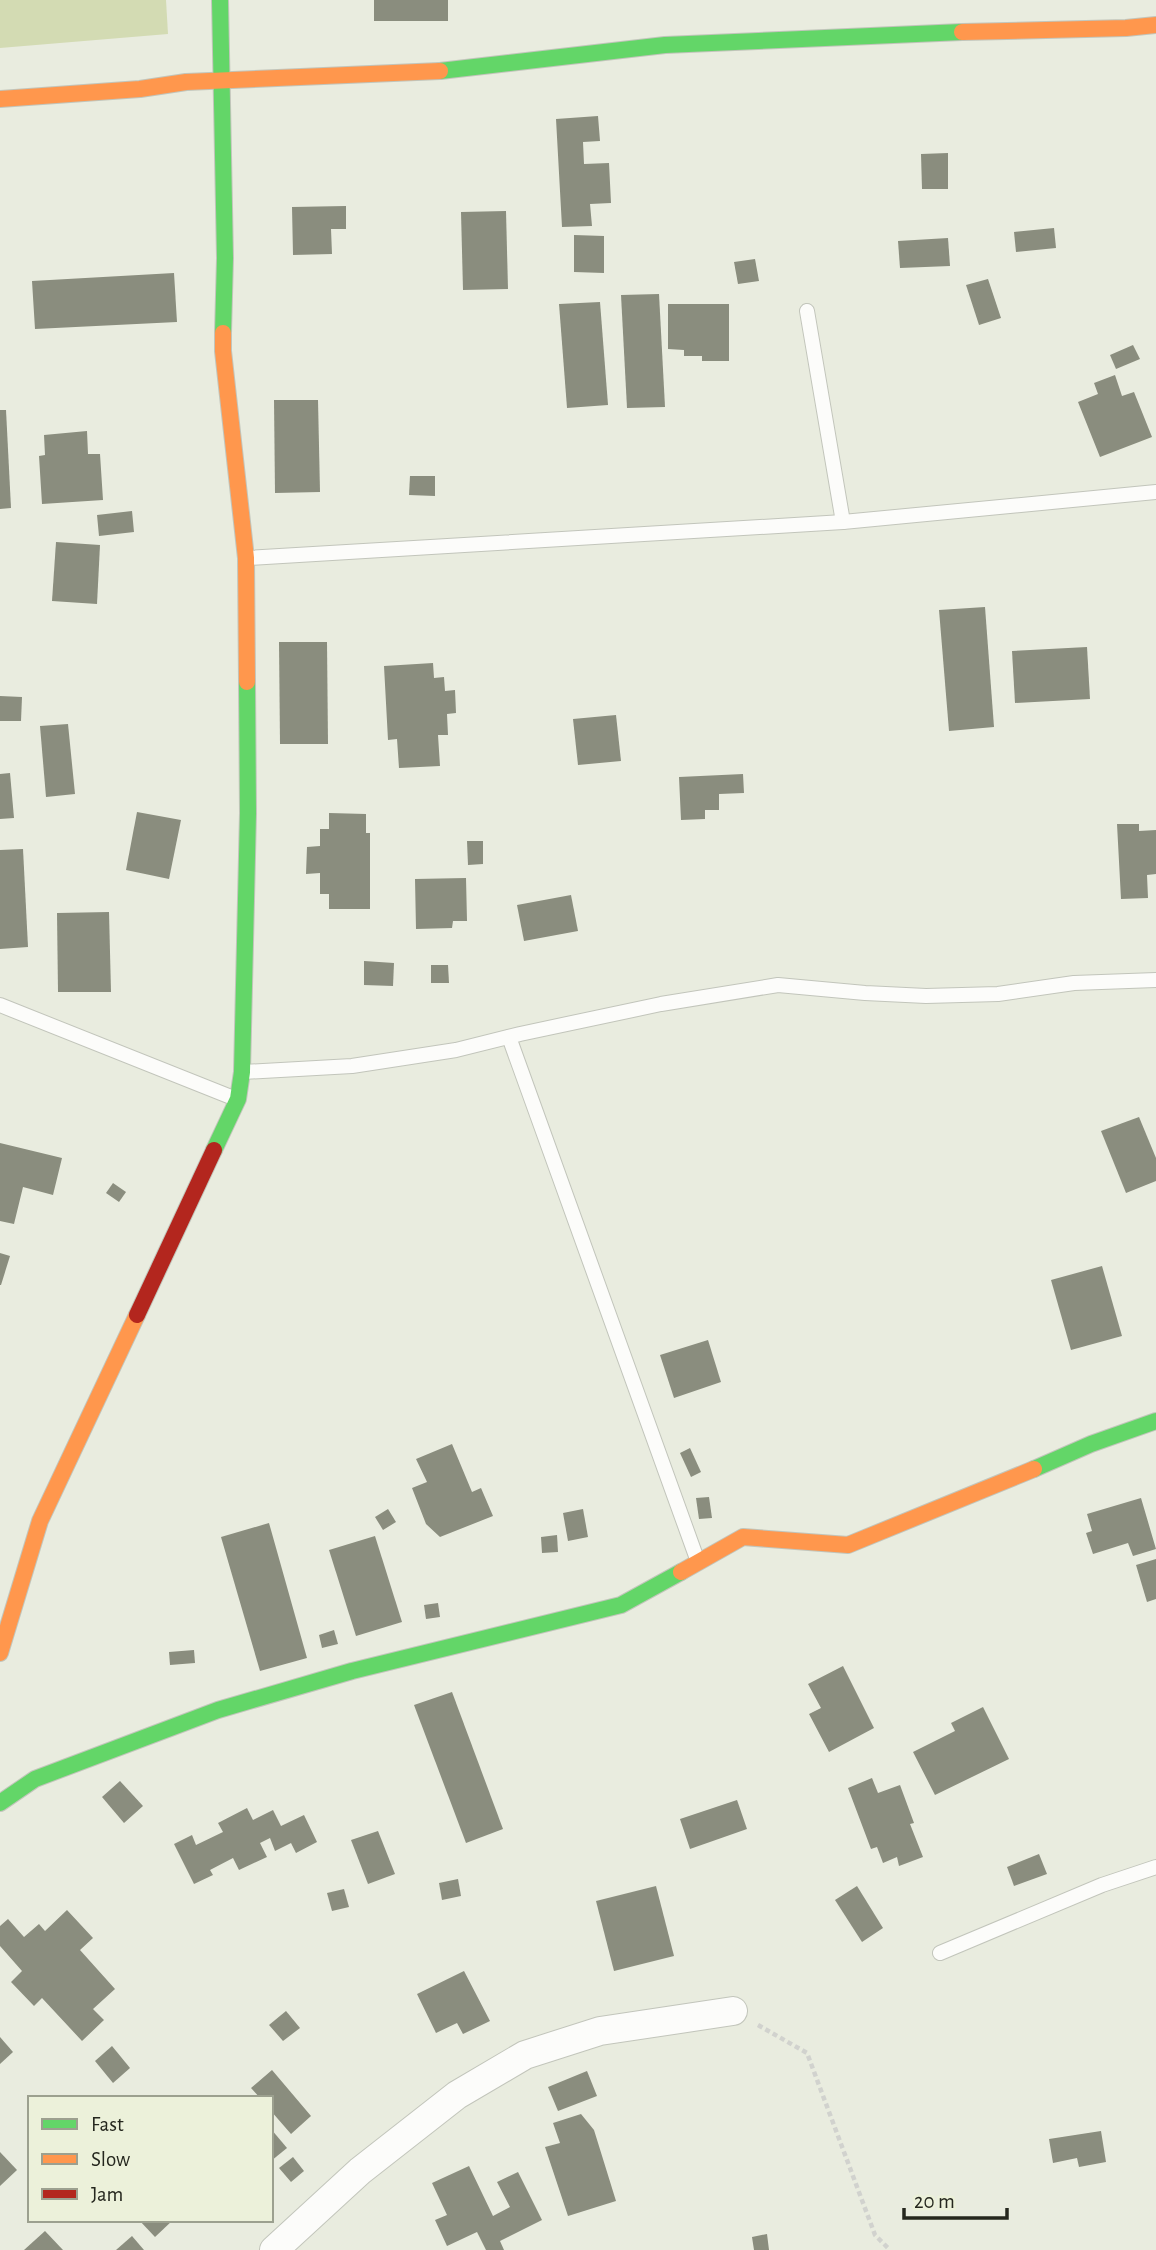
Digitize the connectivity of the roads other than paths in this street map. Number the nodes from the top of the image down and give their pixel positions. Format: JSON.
{"nodes":[{"id":1,"x":220,"y":0,"type":"edge"},
{"id":2,"x":1156,"y":25,"type":"edge"},
{"id":3,"x":221,"y":80,"type":"junction"},
{"id":4,"x":0,"y":99,"type":"edge"},
{"id":5,"x":807,"y":311,"type":"dead end"},
{"id":6,"x":1156,"y":492,"type":"edge"},
{"id":7,"x":843,"y":522,"type":"junction"},
{"id":8,"x":246,"y":558,"type":"junction"},
{"id":9,"x":1156,"y":980,"type":"edge"},
{"id":10,"x":0,"y":1005,"type":"edge"},
{"id":11,"x":509,"y":1037,"type":"junction"},
{"id":12,"x":242,"y":1072,"type":"junction"},
{"id":13,"x":238,"y":1099,"type":"junction"},
{"id":14,"x":1156,"y":1421,"type":"edge"},
{"id":15,"x":698,"y":1562,"type":"junction"},
{"id":16,"x":0,"y":1653,"type":"edge"},
{"id":17,"x":0,"y":1803,"type":"edge"},
{"id":18,"x":1156,"y":1867,"type":"edge"},
{"id":19,"x":940,"y":1953,"type":"dead end"},
{"id":20,"x":733,"y":2011,"type":"road end"},
{"id":21,"x":274,"y":2250,"type":"edge"}],
"edges":[{"from":1,"to":3,"type":"street"},
{"from":2,"to":3,"type":"street"},
{"from":3,"to":4,"type":"street"},
{"from":3,"to":8,"type":"street"},
{"from":5,"to":7,"type":"lane"},
{"from":6,"to":7,"type":"lane"},
{"from":7,"to":8,"type":"lane"},
{"from":8,"to":12,"type":"street"},
{"from":9,"to":11,"type":"lane"},
{"from":10,"to":13,"type":"lane"},
{"from":11,"to":12,"type":"lane"},
{"from":11,"to":15,"type":"lane"},
{"from":12,"to":13,"type":"street"},
{"from":13,"to":16,"type":"street"},
{"from":14,"to":15,"type":"street"},
{"from":15,"to":17,"type":"street"},
{"from":18,"to":19,"type":"lane"},
{"from":20,"to":21,"type":"street"}]}
